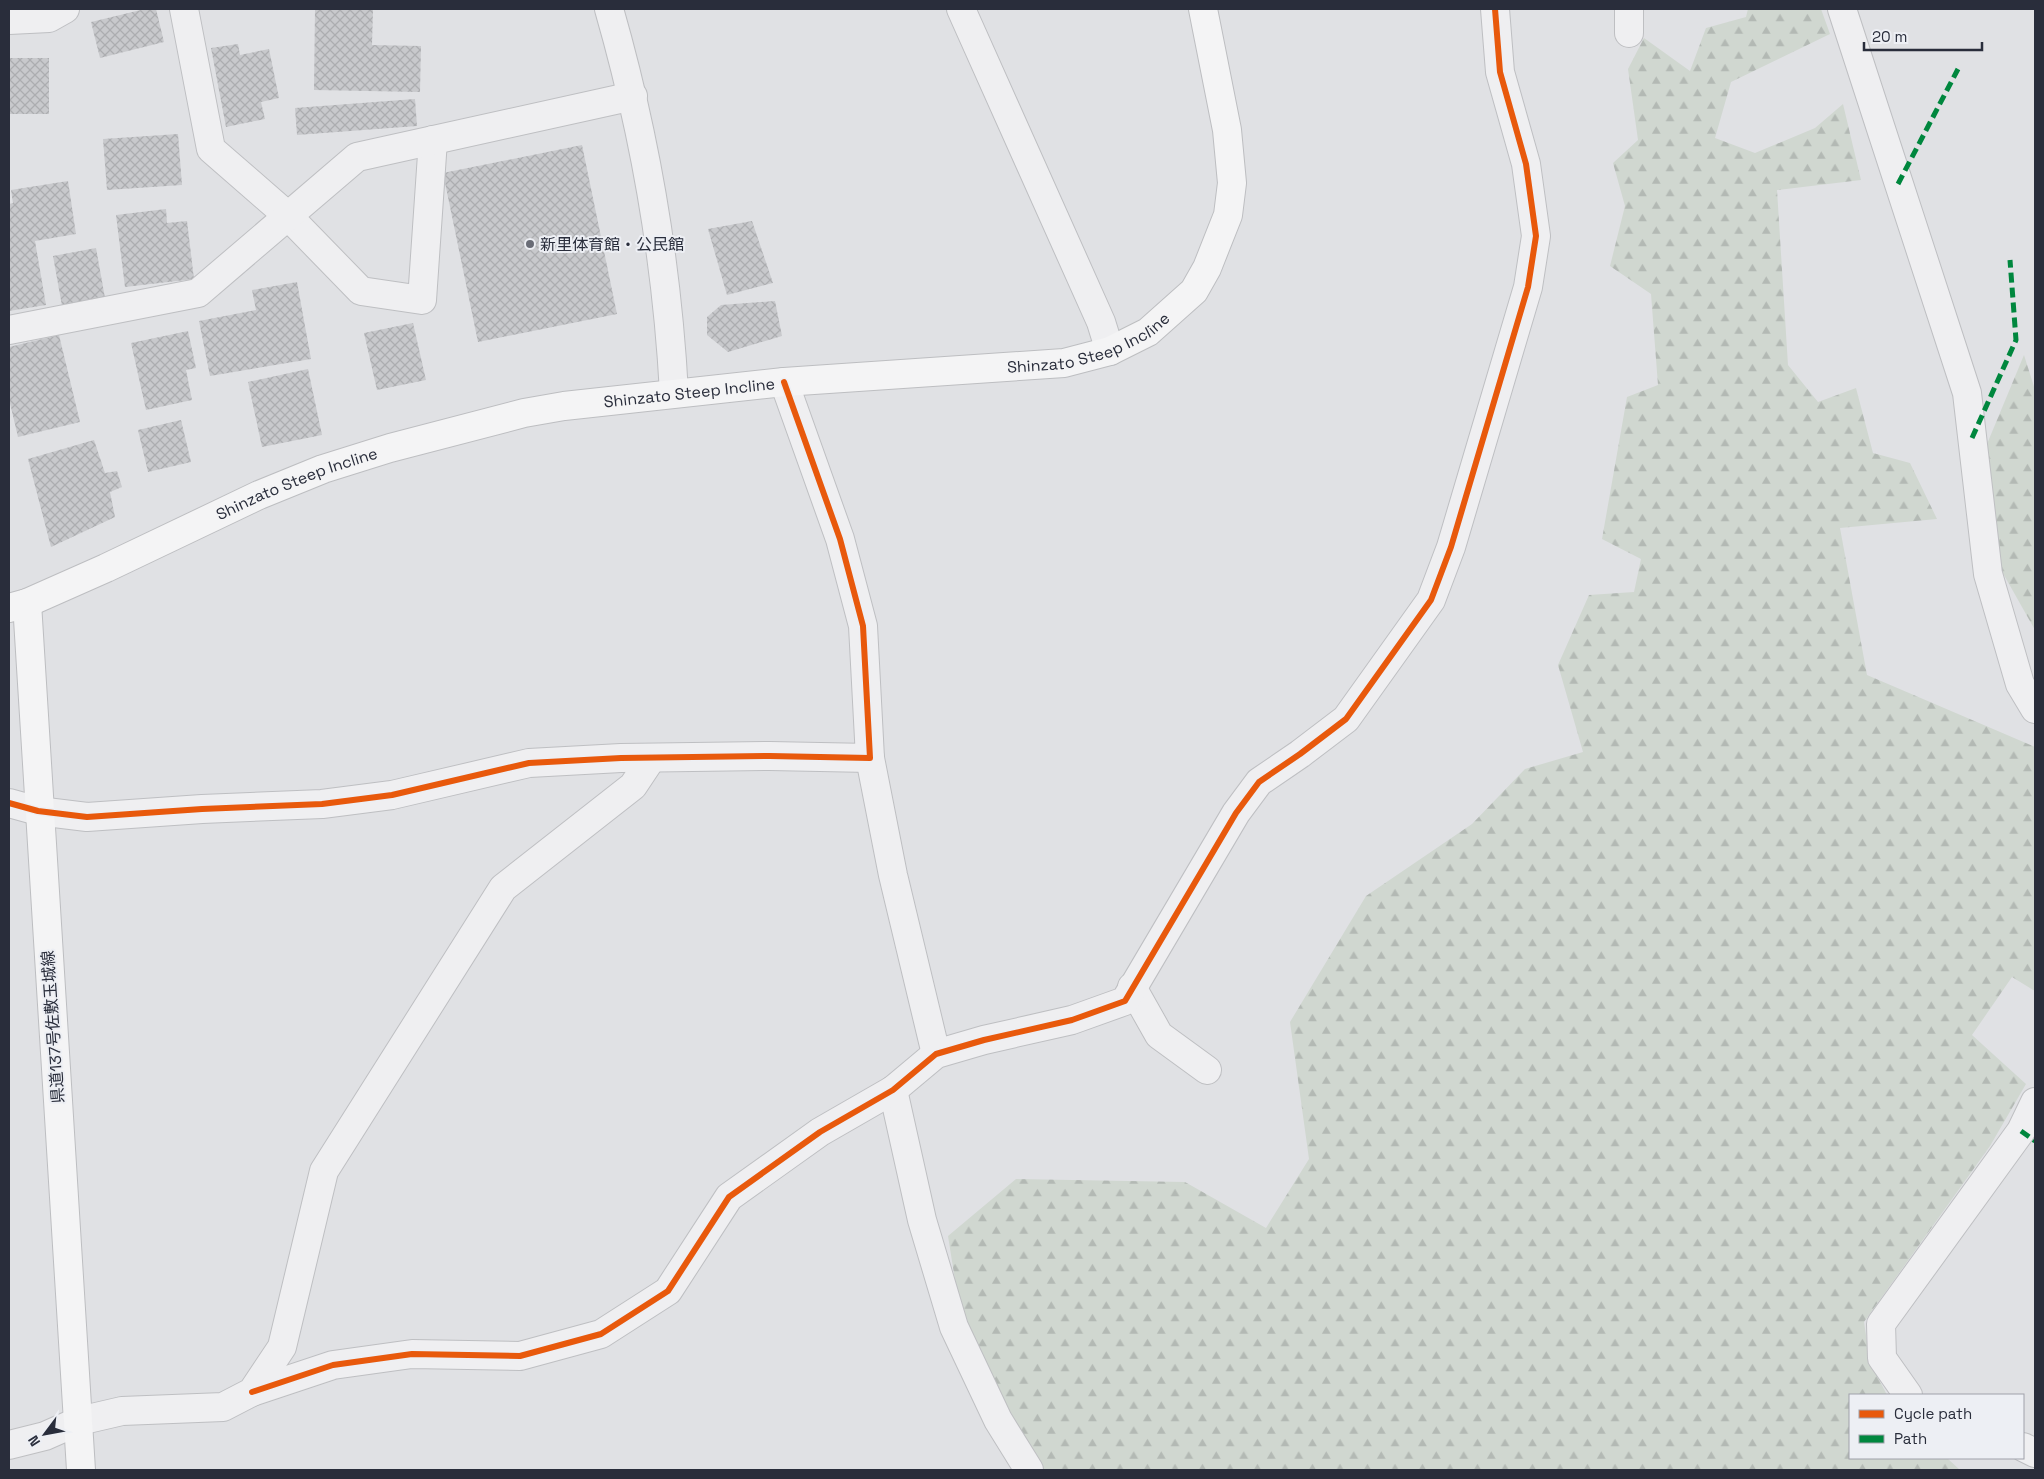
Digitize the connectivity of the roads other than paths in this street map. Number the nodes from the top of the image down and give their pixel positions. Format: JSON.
{"nodes":[{"id":1,"x":65,"y":9,"type":"edge"},
{"id":2,"x":184,"y":9,"type":"edge"},
{"id":3,"x":609,"y":9,"type":"edge"},
{"id":4,"x":961,"y":9,"type":"edge"},
{"id":5,"x":1203,"y":9,"type":"edge"},
{"id":6,"x":1495,"y":9,"type":"edge"},
{"id":7,"x":1842,"y":9,"type":"edge"},
{"id":8,"x":9,"y":20,"type":"edge"},
{"id":9,"x":633,"y":96,"type":"junction"},
{"id":10,"x":432,"y":140,"type":"junction"},
{"id":11,"x":288,"y":216,"type":"junction"},
{"id":12,"x":9,"y":330,"type":"edge"},
{"id":13,"x":1110,"y":350,"type":"junction"},
{"id":14,"x":784,"y":382,"type":"junction"},
{"id":15,"x":674,"y":392,"type":"junction"},
{"id":16,"x":18,"y":605,"type":"edge"},
{"id":17,"x":2035,"y":709,"type":"edge"},
{"id":18,"x":870,"y":758,"type":"junction"},
{"id":19,"x":651,"y":759,"type":"junction"},
{"id":20,"x":9,"y":803,"type":"edge"},
{"id":21,"x":38,"y":811,"type":"junction"},
{"id":22,"x":1132,"y":987,"type":"junction"},
{"id":23,"x":936,"y":1054,"type":"junction"},
{"id":24,"x":1207,"y":1070,"type":"dead end"},
{"id":25,"x":892,"y":1090,"type":"junction"},
{"id":26,"x":2035,"y":1102,"type":"edge"},
{"id":27,"x":252,"y":1392,"type":"junction"},
{"id":28,"x":1907,"y":1394,"type":"edge"},
{"id":29,"x":79,"y":1421,"type":"junction"},
{"id":30,"x":9,"y":1445,"type":"edge"},
{"id":31,"x":81,"y":1470,"type":"edge"},
{"id":32,"x":1029,"y":1470,"type":"edge"}],
"edges":[{"from":1,"to":8,"type":"street"},
{"from":2,"to":11,"type":"street"},
{"from":3,"to":9,"type":"street"},
{"from":4,"to":13,"type":"street"},
{"from":5,"to":13,"type":"main road","name":"Shinzato Steep Incline"},
{"from":6,"to":22,"type":"street"},
{"from":7,"to":17,"type":"street"},
{"from":9,"to":10,"type":"street"},
{"from":9,"to":15,"type":"street"},
{"from":10,"to":11,"type":"street"},
{"from":10,"to":11,"type":"street"},
{"from":11,"to":12,"type":"street"},
{"from":13,"to":14,"type":"main road","name":"Shinzato Steep Incline"},
{"from":14,"to":15,"type":"main road","name":"Shinzato Steep Incline"},
{"from":14,"to":18,"type":"street"},
{"from":15,"to":16,"type":"main road","name":"Shinzato Steep Incline"},
{"from":16,"to":21,"type":"main road","name":"県道137号佐敷玉城線"},
{"from":18,"to":19,"type":"street"},
{"from":18,"to":23,"type":"street"},
{"from":19,"to":21,"type":"street"},
{"from":19,"to":27,"type":"street"},
{"from":20,"to":21,"type":"street"},
{"from":21,"to":29,"type":"main road","name":"県道137号佐敷玉城線"},
{"from":22,"to":23,"type":"street"},
{"from":22,"to":24,"type":"street"},
{"from":23,"to":25,"type":"street"},
{"from":25,"to":27,"type":"street"},
{"from":25,"to":32,"type":"street"},
{"from":26,"to":28,"type":"street"},
{"from":27,"to":29,"type":"street"},
{"from":29,"to":30,"type":"street"},
{"from":29,"to":31,"type":"main road","name":"県道137号佐敷玉城線"}]}
